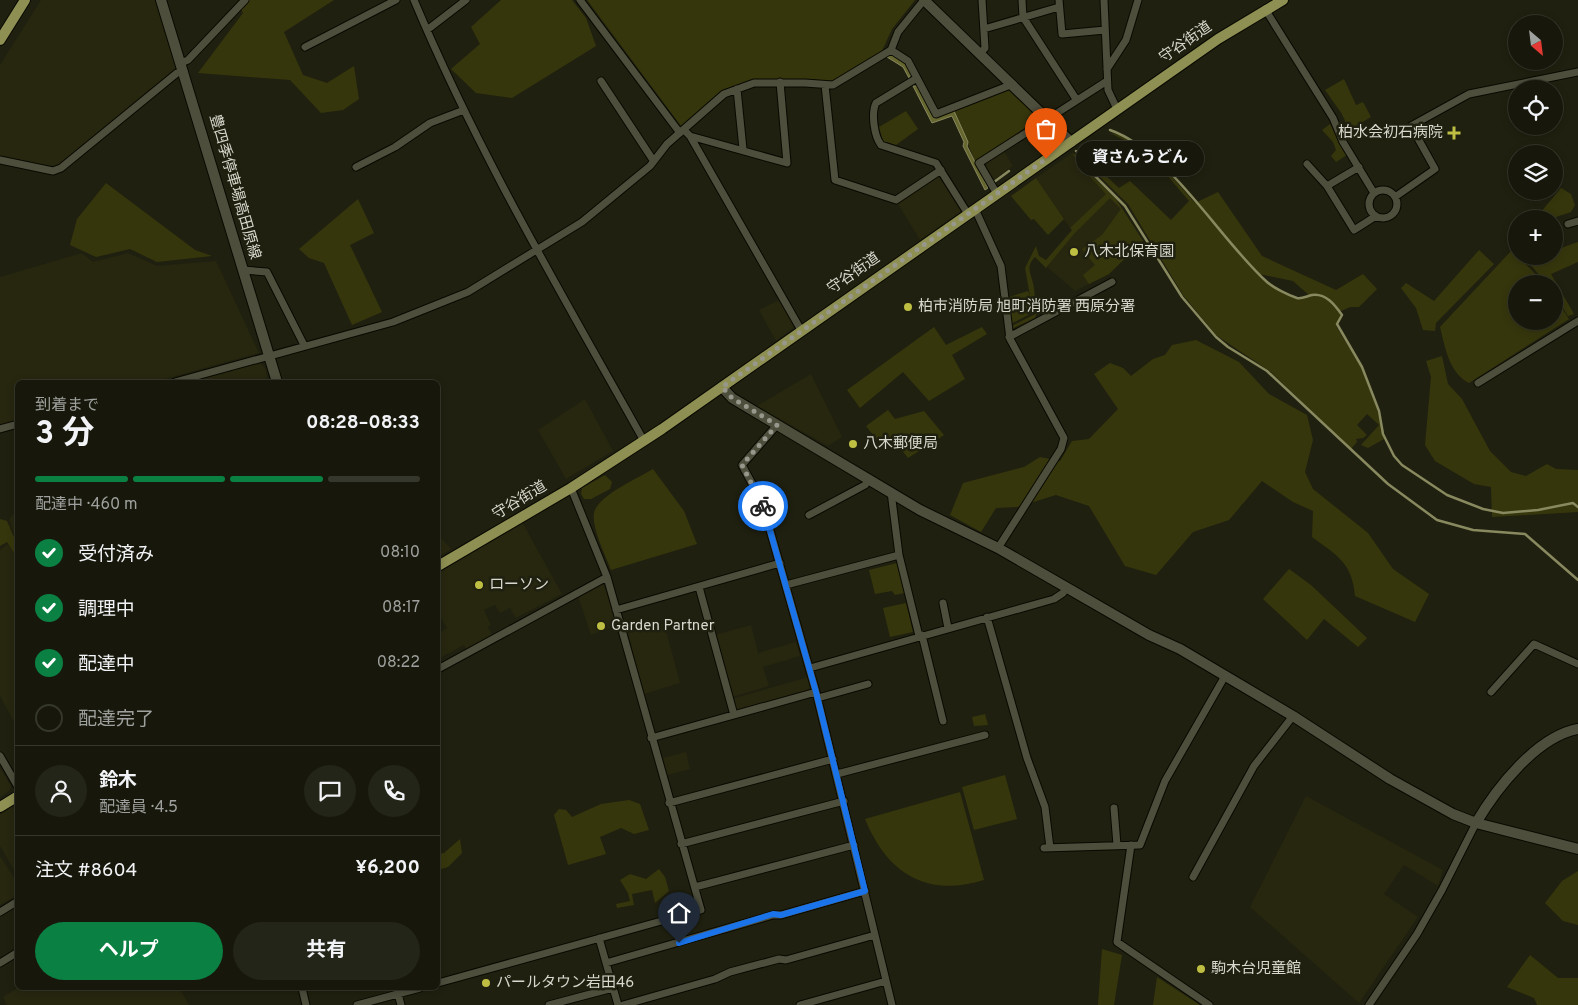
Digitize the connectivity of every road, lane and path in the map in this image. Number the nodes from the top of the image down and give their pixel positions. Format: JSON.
{"nodes":[{"id":1,"x":25,"y":0,"type":"edge"},
{"id":2,"x":162,"y":0,"type":"edge"},
{"id":3,"x":245,"y":0,"type":"edge"},
{"id":4,"x":396,"y":0,"type":"edge"},
{"id":5,"x":414,"y":0,"type":"edge"},
{"id":6,"x":466,"y":0,"type":"edge"},
{"id":7,"x":580,"y":0,"type":"edge"},
{"id":8,"x":924,"y":0,"type":"edge"},
{"id":9,"x":982,"y":0,"type":"edge"},
{"id":10,"x":1022,"y":0,"type":"edge"},
{"id":11,"x":1104,"y":0,"type":"edge"},
{"id":12,"x":1138,"y":0,"type":"edge"},
{"id":13,"x":1283,"y":0,"type":"edge"},
{"id":14,"x":1059,"y":3,"type":"edge"},
{"id":15,"x":1265,"y":9,"type":"junction"},
{"id":16,"x":1023,"y":18,"type":"junction"},
{"id":17,"x":984,"y":29,"type":"junction"},
{"id":18,"x":427,"y":30,"type":"junction"},
{"id":19,"x":1105,"y":30,"type":"junction"},
{"id":20,"x":0,"y":40,"type":"edge"},
{"id":21,"x":304,"y":47,"type":"dead end"},
{"id":22,"x":891,"y":50,"type":"junction"},
{"id":23,"x":980,"y":54,"type":"junction"},
{"id":24,"x":182,"y":67,"type":"junction"},
{"id":25,"x":1107,"y":69,"type":"junction"},
{"id":26,"x":1578,"y":72,"type":"edge"},
{"id":27,"x":917,"y":78,"type":"junction"},
{"id":28,"x":601,"y":81,"type":"dead end"},
{"id":29,"x":1107,"y":81,"type":"junction"},
{"id":30,"x":780,"y":82,"type":"junction"},
{"id":31,"x":1012,"y":84,"type":"junction"},
{"id":32,"x":824,"y":85,"type":"junction"},
{"id":33,"x":737,"y":89,"type":"junction"},
{"id":34,"x":1076,"y":99,"type":"junction"},
{"id":35,"x":464,"y":110,"type":"junction"},
{"id":36,"x":1117,"y":110,"type":"junction"},
{"id":37,"x":1048,"y":118,"type":"junction"},
{"id":38,"x":682,"y":131,"type":"junction"},
{"id":39,"x":690,"y":136,"type":"junction"},
{"id":40,"x":1071,"y":142,"type":"junction"},
{"id":41,"x":742,"y":149,"type":"junction"},
{"id":42,"x":0,"y":160,"type":"edge"},
{"id":43,"x":653,"y":160,"type":"junction"},
{"id":44,"x":1307,"y":164,"type":"dead end"},
{"id":45,"x":356,"y":167,"type":"dead end"},
{"id":46,"x":1359,"y":167,"type":"junction"},
{"id":47,"x":941,"y":170,"type":"junction"},
{"id":48,"x":1327,"y":186,"type":"junction"},
{"id":49,"x":1374,"y":193,"type":"junction"},
{"id":50,"x":997,"y":194,"type":"junction"},
{"id":51,"x":1395,"y":197,"type":"junction"},
{"id":52,"x":972,"y":211,"type":"junction"},
{"id":53,"x":1376,"y":216,"type":"junction"},
{"id":54,"x":1578,"y":221,"type":"edge"},
{"id":55,"x":1568,"y":224,"type":"dead end"},
{"id":56,"x":537,"y":249,"type":"junction"},
{"id":57,"x":243,"y":270,"type":"junction"},
{"id":58,"x":1112,"y":282,"type":"dead end"},
{"id":59,"x":1578,"y":321,"type":"edge"},
{"id":60,"x":801,"y":330,"type":"junction"},
{"id":61,"x":1009,"y":337,"type":"junction"},
{"id":62,"x":304,"y":345,"type":"junction"},
{"id":63,"x":269,"y":358,"type":"junction"},
{"id":64,"x":183,"y":380,"type":"edge"},
{"id":65,"x":276,"y":380,"type":"edge"},
{"id":66,"x":1478,"y":383,"type":"dead end"},
{"id":67,"x":722,"y":387,"type":"junction"},
{"id":68,"x":15,"y":425,"type":"edge"},
{"id":69,"x":777,"y":425,"type":"junction"},
{"id":70,"x":0,"y":429,"type":"edge"},
{"id":71,"x":644,"y":441,"type":"junction"},
{"id":72,"x":870,"y":479,"type":"junction"},
{"id":73,"x":571,"y":488,"type":"junction"},
{"id":74,"x":891,"y":492,"type":"junction"},
{"id":75,"x":808,"y":515,"type":"dead end"},
{"id":76,"x":998,"y":548,"type":"junction"},
{"id":77,"x":899,"y":555,"type":"junction"},
{"id":78,"x":780,"y":563,"type":"junction"},
{"id":79,"x":440,"y":565,"type":"edge"},
{"id":80,"x":607,"y":576,"type":"junction"},
{"id":81,"x":786,"y":585,"type":"junction"},
{"id":82,"x":698,"y":588,"type":"junction"},
{"id":83,"x":1066,"y":588,"type":"junction"},
{"id":84,"x":943,"y":603,"type":"dead end"},
{"id":85,"x":616,"y":610,"type":"junction"},
{"id":86,"x":987,"y":617,"type":"junction"},
{"id":87,"x":948,"y":628,"type":"junction"},
{"id":88,"x":920,"y":636,"type":"junction"},
{"id":89,"x":1578,"y":664,"type":"edge"},
{"id":90,"x":440,"y":668,"type":"edge"},
{"id":91,"x":810,"y":668,"type":"junction"},
{"id":92,"x":1225,"y":676,"type":"junction"},
{"id":93,"x":868,"y":684,"type":"dead end"},
{"id":94,"x":1491,"y":692,"type":"dead end"},
{"id":95,"x":817,"y":695,"type":"junction"},
{"id":96,"x":734,"y":715,"type":"junction"},
{"id":97,"x":1292,"y":716,"type":"junction"},
{"id":98,"x":943,"y":722,"type":"dead end"},
{"id":99,"x":1578,"y":729,"type":"edge"},
{"id":100,"x":985,"y":735,"type":"dead end"},
{"id":101,"x":651,"y":738,"type":"junction"},
{"id":102,"x":0,"y":756,"type":"edge"},
{"id":103,"x":833,"y":759,"type":"junction"},
{"id":104,"x":837,"y":774,"type":"junction"},
{"id":105,"x":15,"y":781,"type":"edge"},
{"id":106,"x":15,"y":798,"type":"edge"},
{"id":107,"x":844,"y":801,"type":"junction"},
{"id":108,"x":669,"y":803,"type":"junction"},
{"id":109,"x":0,"y":807,"type":"edge"},
{"id":110,"x":1114,"y":808,"type":"dead end"},
{"id":111,"x":1476,"y":824,"type":"junction"},
{"id":112,"x":681,"y":844,"type":"junction"},
{"id":113,"x":854,"y":845,"type":"junction"},
{"id":114,"x":1131,"y":845,"type":"junction"},
{"id":115,"x":1117,"y":846,"type":"junction"},
{"id":116,"x":1578,"y":849,"type":"edge"},
{"id":117,"x":1193,"y":878,"type":"dead end"},
{"id":118,"x":694,"y":888,"type":"junction"},
{"id":119,"x":865,"y":891,"type":"junction"},
{"id":120,"x":15,"y":903,"type":"edge"},
{"id":121,"x":0,"y":912,"type":"edge"},
{"id":122,"x":875,"y":934,"type":"junction"},
{"id":123,"x":599,"y":938,"type":"junction"},
{"id":124,"x":15,"y":954,"type":"edge"},
{"id":125,"x":0,"y":963,"type":"edge"},
{"id":126,"x":606,"y":963,"type":"junction"},
{"id":127,"x":886,"y":981,"type":"junction"},
{"id":128,"x":440,"y":982,"type":"edge"},
{"id":129,"x":613,"y":988,"type":"junction"},
{"id":130,"x":302,"y":990,"type":"edge"},
{"id":131,"x":413,"y":990,"type":"edge"},
{"id":132,"x":398,"y":994,"type":"junction"},
{"id":133,"x":567,"y":1003,"type":"edge"},
{"id":134,"x":306,"y":1005,"type":"edge"},
{"id":135,"x":357,"y":1005,"type":"edge"},
{"id":136,"x":401,"y":1005,"type":"edge"},
{"id":137,"x":550,"y":1005,"type":"edge"},
{"id":138,"x":618,"y":1005,"type":"edge"},
{"id":139,"x":622,"y":1005,"type":"edge"},
{"id":140,"x":800,"y":1005,"type":"edge"},
{"id":141,"x":892,"y":1005,"type":"edge"},
{"id":142,"x":1209,"y":1005,"type":"edge"},
{"id":143,"x":1369,"y":1005,"type":"edge"}],
"edges":[{"from":1,"to":20,"type":"main road"},
{"from":2,"to":24,"type":"street","name":"豊四季停車場高田原線"},
{"from":3,"to":24,"type":"street"},
{"from":4,"to":21,"type":"street"},
{"from":5,"to":18,"type":"street"},
{"from":6,"to":18,"type":"street"},
{"from":7,"to":38,"type":"street"},
{"from":8,"to":22,"type":"street"},
{"from":8,"to":23,"type":"street"},
{"from":9,"to":17,"type":"street"},
{"from":10,"to":16,"type":"street"},
{"from":11,"to":19,"type":"street"},
{"from":12,"to":25,"type":"street"},
{"from":13,"to":15,"type":"main road","name":"守谷街道"},
{"from":14,"to":16,"type":"street"},
{"from":14,"to":19,"type":"street"},
{"from":15,"to":36,"type":"main road","name":"守谷街道"},
{"from":15,"to":46,"type":"street"},
{"from":16,"to":17,"type":"street"},
{"from":16,"to":34,"type":"street"},
{"from":17,"to":23,"type":"street"},
{"from":18,"to":35,"type":"street"},
{"from":19,"to":25,"type":"street"},
{"from":22,"to":27,"type":"street"},
{"from":22,"to":32,"type":"street"},
{"from":23,"to":31,"type":"street"},
{"from":24,"to":42,"type":"street"},
{"from":24,"to":57,"type":"street","name":"豊四季停車場高田原線"},
{"from":25,"to":29,"type":"street"},
{"from":26,"to":51,"type":"street"},
{"from":27,"to":31,"type":"street"},
{"from":27,"to":47,"type":"street"},
{"from":28,"to":43,"type":"street"},
{"from":29,"to":34,"type":"street"},
{"from":29,"to":36,"type":"street"},
{"from":30,"to":32,"type":"street"},
{"from":30,"to":33,"type":"street"},
{"from":30,"to":41,"type":"street"},
{"from":31,"to":37,"type":"street"},
{"from":32,"to":47,"type":"street"},
{"from":33,"to":38,"type":"street"},
{"from":33,"to":41,"type":"street"},
{"from":34,"to":37,"type":"street"},
{"from":35,"to":45,"type":"street"},
{"from":35,"to":56,"type":"street"},
{"from":36,"to":40,"type":"main road","name":"守谷街道"},
{"from":37,"to":40,"type":"street"},
{"from":37,"to":50,"type":"street"},
{"from":38,"to":39,"type":"street"},
{"from":38,"to":43,"type":"street"},
{"from":39,"to":41,"type":"street"},
{"from":39,"to":60,"type":"street"},
{"from":40,"to":50,"type":"main road","name":"守谷街道"},
{"from":43,"to":56,"type":"street"},
{"from":44,"to":48,"type":"street"},
{"from":46,"to":48,"type":"street"},
{"from":46,"to":49,"type":"street"},
{"from":47,"to":52,"type":"street"},
{"from":48,"to":53,"type":"street"},
{"from":49,"to":51,"type":"street"},
{"from":49,"to":53,"type":"street"},
{"from":50,"to":52,"type":"main road","name":"守谷街道"},
{"from":51,"to":53,"type":"street"},
{"from":52,"to":60,"type":"main road","name":"守谷街道"},
{"from":52,"to":61,"type":"street"},
{"from":54,"to":55,"type":"street"},
{"from":56,"to":62,"type":"street"},
{"from":56,"to":71,"type":"street"},
{"from":57,"to":62,"type":"street"},
{"from":57,"to":63,"type":"street","name":"豊四季停車場高田原線"},
{"from":58,"to":61,"type":"street"},
{"from":59,"to":66,"type":"street"},
{"from":60,"to":67,"type":"main road","name":"守谷街道"},
{"from":61,"to":76,"type":"street"},
{"from":62,"to":63,"type":"street"},
{"from":63,"to":64,"type":"street"},
{"from":63,"to":65,"type":"street","name":"豊四季停車場高田原線"},
{"from":67,"to":69,"type":"street"},
{"from":67,"to":71,"type":"main road","name":"守谷街道"},
{"from":68,"to":70,"type":"street"},
{"from":69,"to":72,"type":"street"},
{"from":69,"to":78,"type":"street"},
{"from":71,"to":73,"type":"main road","name":"守谷街道"},
{"from":72,"to":74,"type":"street"},
{"from":72,"to":75,"type":"street"},
{"from":73,"to":79,"type":"main road","name":"守谷街道"},
{"from":73,"to":80,"type":"street"},
{"from":74,"to":76,"type":"street"},
{"from":74,"to":77,"type":"street"},
{"from":76,"to":83,"type":"street"},
{"from":77,"to":81,"type":"street"},
{"from":77,"to":88,"type":"street"},
{"from":78,"to":81,"type":"street"},
{"from":78,"to":82,"type":"street"},
{"from":80,"to":85,"type":"street"},
{"from":80,"to":90,"type":"street"},
{"from":81,"to":91,"type":"street"},
{"from":82,"to":85,"type":"street"},
{"from":82,"to":96,"type":"street"},
{"from":83,"to":86,"type":"street"},
{"from":83,"to":92,"type":"street"},
{"from":84,"to":87,"type":"street"},
{"from":85,"to":101,"type":"street"},
{"from":86,"to":87,"type":"street"},
{"from":86,"to":115,"type":"street"},
{"from":87,"to":88,"type":"street"},
{"from":88,"to":91,"type":"street"},
{"from":88,"to":98,"type":"street"},
{"from":89,"to":94,"type":"street"},
{"from":91,"to":95,"type":"street"},
{"from":92,"to":97,"type":"street"},
{"from":92,"to":114,"type":"street"},
{"from":93,"to":95,"type":"street"},
{"from":95,"to":96,"type":"street"},
{"from":95,"to":103,"type":"street"},
{"from":96,"to":101,"type":"street"},
{"from":97,"to":111,"type":"street"},
{"from":97,"to":117,"type":"street"},
{"from":99,"to":111,"type":"street"},
{"from":100,"to":104,"type":"street"},
{"from":101,"to":108,"type":"street"},
{"from":102,"to":105,"type":"street"},
{"from":103,"to":104,"type":"street"},
{"from":103,"to":108,"type":"street"},
{"from":104,"to":107,"type":"street"},
{"from":106,"to":109,"type":"main road"},
{"from":107,"to":112,"type":"street"},
{"from":107,"to":113,"type":"street"},
{"from":108,"to":112,"type":"street"},
{"from":110,"to":115,"type":"street"},
{"from":111,"to":116,"type":"street"},
{"from":111,"to":143,"type":"street"},
{"from":112,"to":118,"type":"street"},
{"from":113,"to":118,"type":"street"},
{"from":113,"to":119,"type":"street"},
{"from":114,"to":115,"type":"street"},
{"from":114,"to":142,"type":"street"},
{"from":118,"to":123,"type":"street"},
{"from":119,"to":122,"type":"street"},
{"from":119,"to":126,"type":"street"},
{"from":120,"to":121,"type":"street"},
{"from":122,"to":127,"type":"street"},
{"from":122,"to":139,"type":"street"},
{"from":123,"to":126,"type":"street"},
{"from":123,"to":128,"type":"street"},
{"from":124,"to":125,"type":"street"},
{"from":126,"to":129,"type":"street"},
{"from":127,"to":140,"type":"street"},
{"from":127,"to":141,"type":"street"},
{"from":129,"to":133,"type":"street"},
{"from":129,"to":138,"type":"street"},
{"from":130,"to":134,"type":"street"},
{"from":131,"to":132,"type":"street"},
{"from":132,"to":135,"type":"street"},
{"from":132,"to":136,"type":"street"},
{"from":133,"to":137,"type":"street"}]}
